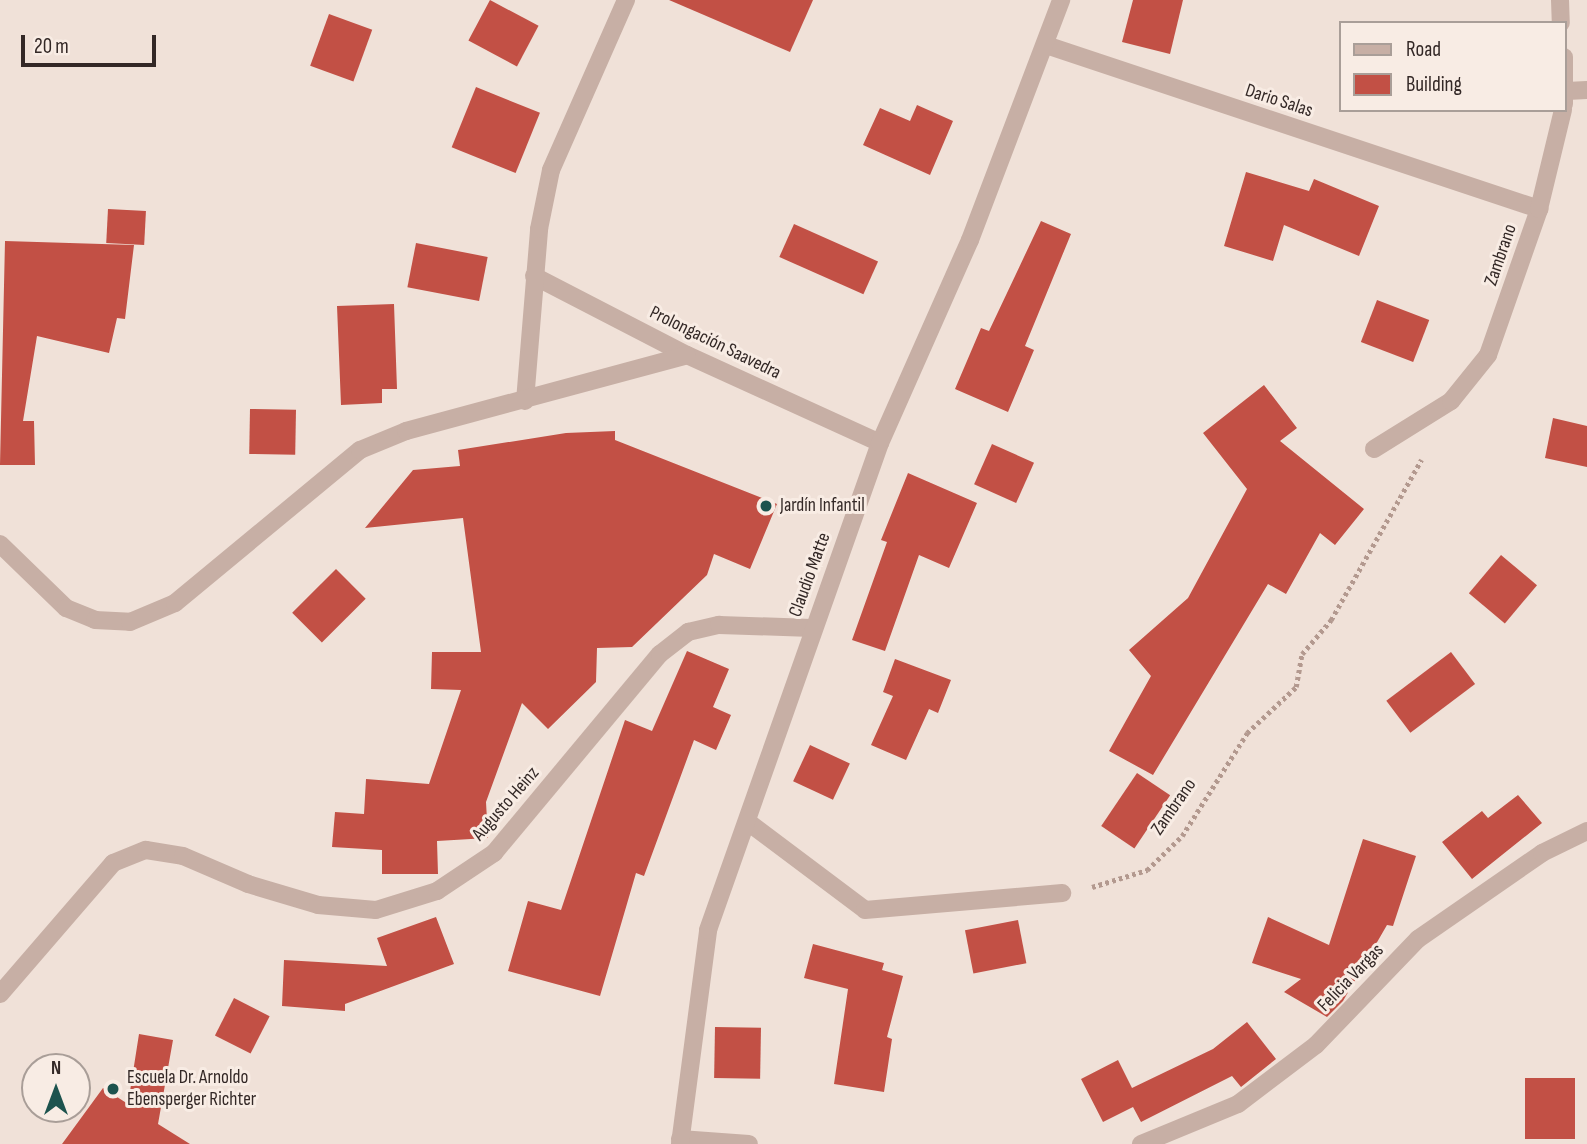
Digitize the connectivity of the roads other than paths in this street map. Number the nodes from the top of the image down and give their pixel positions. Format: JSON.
{"nodes":[{"id":1,"x":626,"y":0,"type":"edge"},
{"id":2,"x":1061,"y":0,"type":"edge"},
{"id":3,"x":1560,"y":0,"type":"edge"},
{"id":4,"x":1561,"y":21,"type":"edge"},
{"id":5,"x":1046,"y":45,"type":"junction"},
{"id":6,"x":1587,"y":90,"type":"edge"},
{"id":7,"x":1566,"y":98,"type":"edge"},
{"id":8,"x":1563,"y":112,"type":"edge"},
{"id":9,"x":1539,"y":209,"type":"junction"},
{"id":10,"x":534,"y":276,"type":"junction"},
{"id":11,"x":687,"y":355,"type":"junction"},
{"id":12,"x":525,"y":401,"type":"junction"},
{"id":13,"x":880,"y":443,"type":"junction"},
{"id":14,"x":1374,"y":449,"type":"dead end"},
{"id":15,"x":0,"y":544,"type":"edge"},
{"id":16,"x":813,"y":628,"type":"junction"},
{"id":17,"x":748,"y":822,"type":"junction"},
{"id":18,"x":1587,"y":831,"type":"edge"},
{"id":19,"x":1062,"y":893,"type":"road end"},
{"id":20,"x":0,"y":994,"type":"edge"},
{"id":21,"x":680,"y":1141,"type":"edge"},
{"id":22,"x":749,"y":1144,"type":"edge"},
{"id":23,"x":1141,"y":1144,"type":"edge"}],
"edges":[{"from":1,"to":10,"type":"street"},
{"from":2,"to":5,"type":"street","name":"Claudio Matte"},
{"from":3,"to":4,"type":"street"},
{"from":5,"to":9,"type":"street","name":"Dario Salas"},
{"from":5,"to":13,"type":"street","name":"Claudio Matte"},
{"from":6,"to":7,"type":"street"},
{"from":8,"to":9,"type":"street","name":"Zambrano"},
{"from":9,"to":14,"type":"street","name":"Zambrano"},
{"from":10,"to":11,"type":"street","name":"Prolongación Saavedra"},
{"from":10,"to":12,"type":"street"},
{"from":11,"to":12,"type":"street"},
{"from":11,"to":13,"type":"street","name":"Prolongación Saavedra"},
{"from":12,"to":15,"type":"street"},
{"from":13,"to":16,"type":"street","name":"Claudio Matte"},
{"from":16,"to":17,"type":"street","name":"Claudio Matte"},
{"from":16,"to":20,"type":"street","name":"Augusto Heinz"},
{"from":17,"to":19,"type":"street"},
{"from":17,"to":21,"type":"street","name":"Claudio Matte"},
{"from":18,"to":23,"type":"street","name":"Felicia Vargas"},
{"from":21,"to":22,"type":"street"}]}
